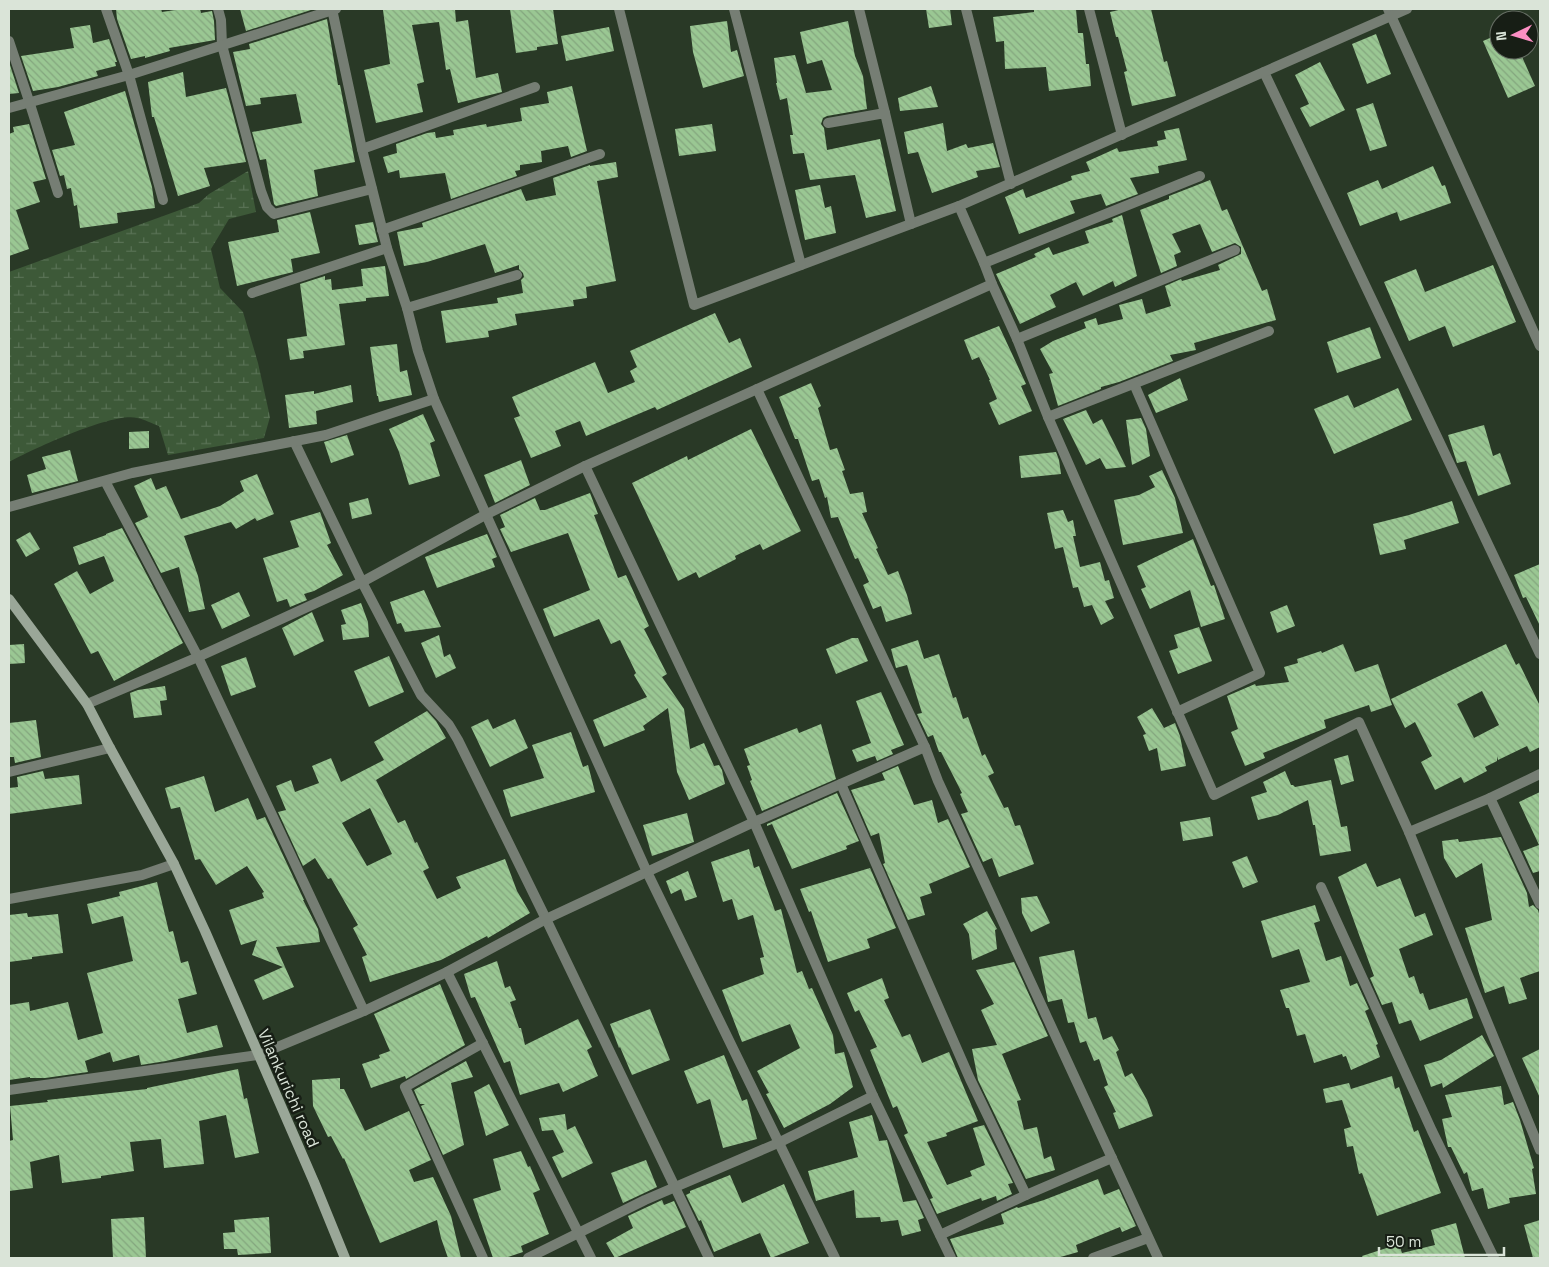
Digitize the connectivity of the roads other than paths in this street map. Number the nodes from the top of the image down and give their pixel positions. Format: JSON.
{"nodes":[{"id":1,"x":106,"y":9,"type":"edge"},
{"id":2,"x":218,"y":9,"type":"edge"},
{"id":3,"x":334,"y":9,"type":"edge"},
{"id":4,"x":619,"y":9,"type":"edge"},
{"id":5,"x":734,"y":9,"type":"edge"},
{"id":6,"x":859,"y":9,"type":"edge"},
{"id":7,"x":966,"y":9,"type":"edge"},
{"id":8,"x":1406,"y":9,"type":"edge"},
{"id":9,"x":1091,"y":10,"type":"edge"},
{"id":10,"x":1390,"y":12,"type":"edge"},
{"id":11,"x":9,"y":41,"type":"edge"},
{"id":12,"x":222,"y":44,"type":"junction"},
{"id":13,"x":1264,"y":72,"type":"junction"},
{"id":14,"x":130,"y":74,"type":"junction"},
{"id":15,"x":535,"y":87,"type":"dead end"},
{"id":16,"x":29,"y":101,"type":"junction"},
{"id":17,"x":9,"y":108,"type":"edge"},
{"id":18,"x":885,"y":113,"type":"junction"},
{"id":19,"x":828,"y":123,"type":"dead end"},
{"id":20,"x":1122,"y":135,"type":"junction"},
{"id":21,"x":362,"y":149,"type":"junction"},
{"id":22,"x":600,"y":154,"type":"dead end"},
{"id":23,"x":1200,"y":176,"type":"dead end"},
{"id":24,"x":1010,"y":184,"type":"junction"},
{"id":25,"x":372,"y":189,"type":"junction"},
{"id":26,"x":58,"y":193,"type":"dead end"},
{"id":27,"x":164,"y":200,"type":"dead end"},
{"id":28,"x":959,"y":206,"type":"junction"},
{"id":29,"x":911,"y":224,"type":"junction"},
{"id":30,"x":382,"y":230,"type":"junction"},
{"id":31,"x":387,"y":248,"type":"junction"},
{"id":32,"x":1234,"y":250,"type":"dead end"},
{"id":33,"x":984,"y":262,"type":"junction"},
{"id":34,"x":801,"y":265,"type":"junction"},
{"id":35,"x":517,"y":275,"type":"dead end"},
{"id":36,"x":992,"y":284,"type":"junction"},
{"id":37,"x":252,"y":292,"type":"dead end"},
{"id":38,"x":407,"y":308,"type":"junction"},
{"id":39,"x":1269,"y":331,"type":"dead end"},
{"id":40,"x":1017,"y":339,"type":"junction"},
{"id":41,"x":1540,"y":346,"type":"edge"},
{"id":42,"x":1134,"y":384,"type":"junction"},
{"id":43,"x":757,"y":389,"type":"junction"},
{"id":44,"x":434,"y":399,"type":"junction"},
{"id":45,"x":1048,"y":417,"type":"junction"},
{"id":46,"x":294,"y":441,"type":"junction"},
{"id":47,"x":585,"y":466,"type":"junction"},
{"id":48,"x":105,"y":481,"type":"junction"},
{"id":49,"x":9,"y":507,"type":"edge"},
{"id":50,"x":485,"y":515,"type":"junction"},
{"id":51,"x":362,"y":582,"type":"junction"},
{"id":52,"x":9,"y":599,"type":"edge"},
{"id":53,"x":1540,"y":654,"type":"edge"},
{"id":54,"x":198,"y":657,"type":"junction"},
{"id":55,"x":87,"y":704,"type":"junction"},
{"id":56,"x":1177,"y":712,"type":"junction"},
{"id":57,"x":925,"y":747,"type":"junction"},
{"id":58,"x":110,"y":748,"type":"junction"},
{"id":59,"x":9,"y":772,"type":"edge"},
{"id":60,"x":1540,"y":774,"type":"edge"},
{"id":61,"x":841,"y":784,"type":"junction"},
{"id":62,"x":1490,"y":798,"type":"junction"},
{"id":63,"x":754,"y":822,"type":"junction"},
{"id":64,"x":1409,"y":832,"type":"junction"},
{"id":65,"x":174,"y":864,"type":"junction"},
{"id":66,"x":646,"y":872,"type":"junction"},
{"id":67,"x":1321,"y":887,"type":"dead end"},
{"id":68,"x":9,"y":899,"type":"edge"},
{"id":69,"x":1540,"y":904,"type":"edge"},
{"id":70,"x":546,"y":919,"type":"junction"},
{"id":71,"x":447,"y":972,"type":"junction"},
{"id":72,"x":364,"y":1011,"type":"junction"},
{"id":73,"x":483,"y":1043,"type":"junction"},
{"id":74,"x":258,"y":1055,"type":"junction"},
{"id":75,"x":9,"y":1090,"type":"edge"},
{"id":76,"x":873,"y":1096,"type":"junction"},
{"id":77,"x":778,"y":1143,"type":"junction"},
{"id":78,"x":1540,"y":1150,"type":"edge"},
{"id":79,"x":1112,"y":1158,"type":"junction"},
{"id":80,"x":675,"y":1188,"type":"junction"},
{"id":81,"x":1026,"y":1195,"type":"junction"},
{"id":82,"x":579,"y":1232,"type":"junction"},
{"id":83,"x":940,"y":1235,"type":"junction"},
{"id":84,"x":1148,"y":1238,"type":"junction"},
{"id":85,"x":345,"y":1258,"type":"edge"},
{"id":86,"x":484,"y":1258,"type":"edge"},
{"id":87,"x":528,"y":1258,"type":"edge"},
{"id":88,"x":591,"y":1258,"type":"edge"},
{"id":89,"x":709,"y":1258,"type":"edge"},
{"id":90,"x":835,"y":1258,"type":"edge"},
{"id":91,"x":951,"y":1258,"type":"edge"},
{"id":92,"x":1093,"y":1258,"type":"edge"},
{"id":93,"x":1158,"y":1258,"type":"edge"},
{"id":94,"x":1494,"y":1258,"type":"edge"}],
"edges":[{"from":1,"to":14,"type":"street"},
{"from":2,"to":12,"type":"street"},
{"from":3,"to":12,"type":"street"},
{"from":3,"to":21,"type":"street"},
{"from":4,"to":34,"type":"street"},
{"from":5,"to":34,"type":"street"},
{"from":6,"to":18,"type":"street"},
{"from":7,"to":24,"type":"street"},
{"from":8,"to":10,"type":"street"},
{"from":9,"to":20,"type":"street"},
{"from":10,"to":13,"type":"street"},
{"from":10,"to":41,"type":"street"},
{"from":11,"to":16,"type":"street"},
{"from":12,"to":14,"type":"street"},
{"from":12,"to":25,"type":"street"},
{"from":13,"to":20,"type":"street"},
{"from":13,"to":53,"type":"street"},
{"from":14,"to":16,"type":"street"},
{"from":14,"to":27,"type":"street"},
{"from":15,"to":21,"type":"street"},
{"from":16,"to":17,"type":"street"},
{"from":16,"to":26,"type":"street"},
{"from":18,"to":19,"type":"street"},
{"from":18,"to":29,"type":"street"},
{"from":20,"to":24,"type":"street"},
{"from":21,"to":25,"type":"street"},
{"from":22,"to":30,"type":"street"},
{"from":23,"to":33,"type":"street"},
{"from":24,"to":28,"type":"street"},
{"from":25,"to":30,"type":"street"},
{"from":28,"to":29,"type":"street"},
{"from":28,"to":33,"type":"street"},
{"from":29,"to":34,"type":"street"},
{"from":30,"to":31,"type":"street"},
{"from":31,"to":37,"type":"street"},
{"from":31,"to":38,"type":"street"},
{"from":32,"to":40,"type":"street"},
{"from":33,"to":36,"type":"street"},
{"from":35,"to":38,"type":"street"},
{"from":36,"to":40,"type":"street"},
{"from":36,"to":43,"type":"street"},
{"from":38,"to":44,"type":"street"},
{"from":39,"to":42,"type":"street"},
{"from":40,"to":45,"type":"street"},
{"from":42,"to":45,"type":"street"},
{"from":42,"to":56,"type":"street"},
{"from":43,"to":47,"type":"street"},
{"from":43,"to":57,"type":"street"},
{"from":44,"to":46,"type":"street"},
{"from":44,"to":50,"type":"street"},
{"from":45,"to":56,"type":"street"},
{"from":46,"to":48,"type":"street"},
{"from":46,"to":51,"type":"street"},
{"from":47,"to":50,"type":"street"},
{"from":47,"to":63,"type":"street"},
{"from":48,"to":49,"type":"street"},
{"from":48,"to":54,"type":"street"},
{"from":50,"to":51,"type":"street"},
{"from":50,"to":66,"type":"street"},
{"from":51,"to":54,"type":"street"},
{"from":51,"to":70,"type":"street"},
{"from":52,"to":55,"type":"main road","name":"Vilankurichi road"},
{"from":54,"to":55,"type":"street"},
{"from":54,"to":72,"type":"street"},
{"from":55,"to":58,"type":"main road","name":"Vilankurichi road"},
{"from":56,"to":64,"type":"street"},
{"from":57,"to":61,"type":"street"},
{"from":57,"to":79,"type":"street"},
{"from":58,"to":59,"type":"street"},
{"from":58,"to":65,"type":"main road","name":"Vilankurichi road"},
{"from":60,"to":62,"type":"street"},
{"from":61,"to":63,"type":"street"},
{"from":61,"to":81,"type":"street"},
{"from":62,"to":64,"type":"street"},
{"from":62,"to":69,"type":"street"},
{"from":63,"to":66,"type":"street"},
{"from":63,"to":76,"type":"street"},
{"from":64,"to":78,"type":"street"},
{"from":65,"to":68,"type":"street"},
{"from":65,"to":74,"type":"main road","name":"Vilankurichi road"},
{"from":66,"to":70,"type":"street"},
{"from":66,"to":77,"type":"street"},
{"from":67,"to":94,"type":"street"},
{"from":70,"to":71,"type":"street"},
{"from":70,"to":80,"type":"street"},
{"from":71,"to":72,"type":"street"},
{"from":71,"to":73,"type":"street"},
{"from":72,"to":74,"type":"street"},
{"from":73,"to":82,"type":"street"},
{"from":73,"to":86,"type":"street"},
{"from":74,"to":75,"type":"street"},
{"from":74,"to":85,"type":"main road","name":"Vilankurichi road"},
{"from":76,"to":77,"type":"street"},
{"from":76,"to":83,"type":"street"},
{"from":77,"to":80,"type":"street"},
{"from":77,"to":90,"type":"street"},
{"from":79,"to":81,"type":"street"},
{"from":79,"to":84,"type":"street"},
{"from":80,"to":82,"type":"street"},
{"from":80,"to":89,"type":"street"},
{"from":81,"to":83,"type":"street"},
{"from":82,"to":87,"type":"street"},
{"from":82,"to":88,"type":"street"},
{"from":83,"to":91,"type":"street"},
{"from":84,"to":92,"type":"street"},
{"from":84,"to":93,"type":"street"}]}
